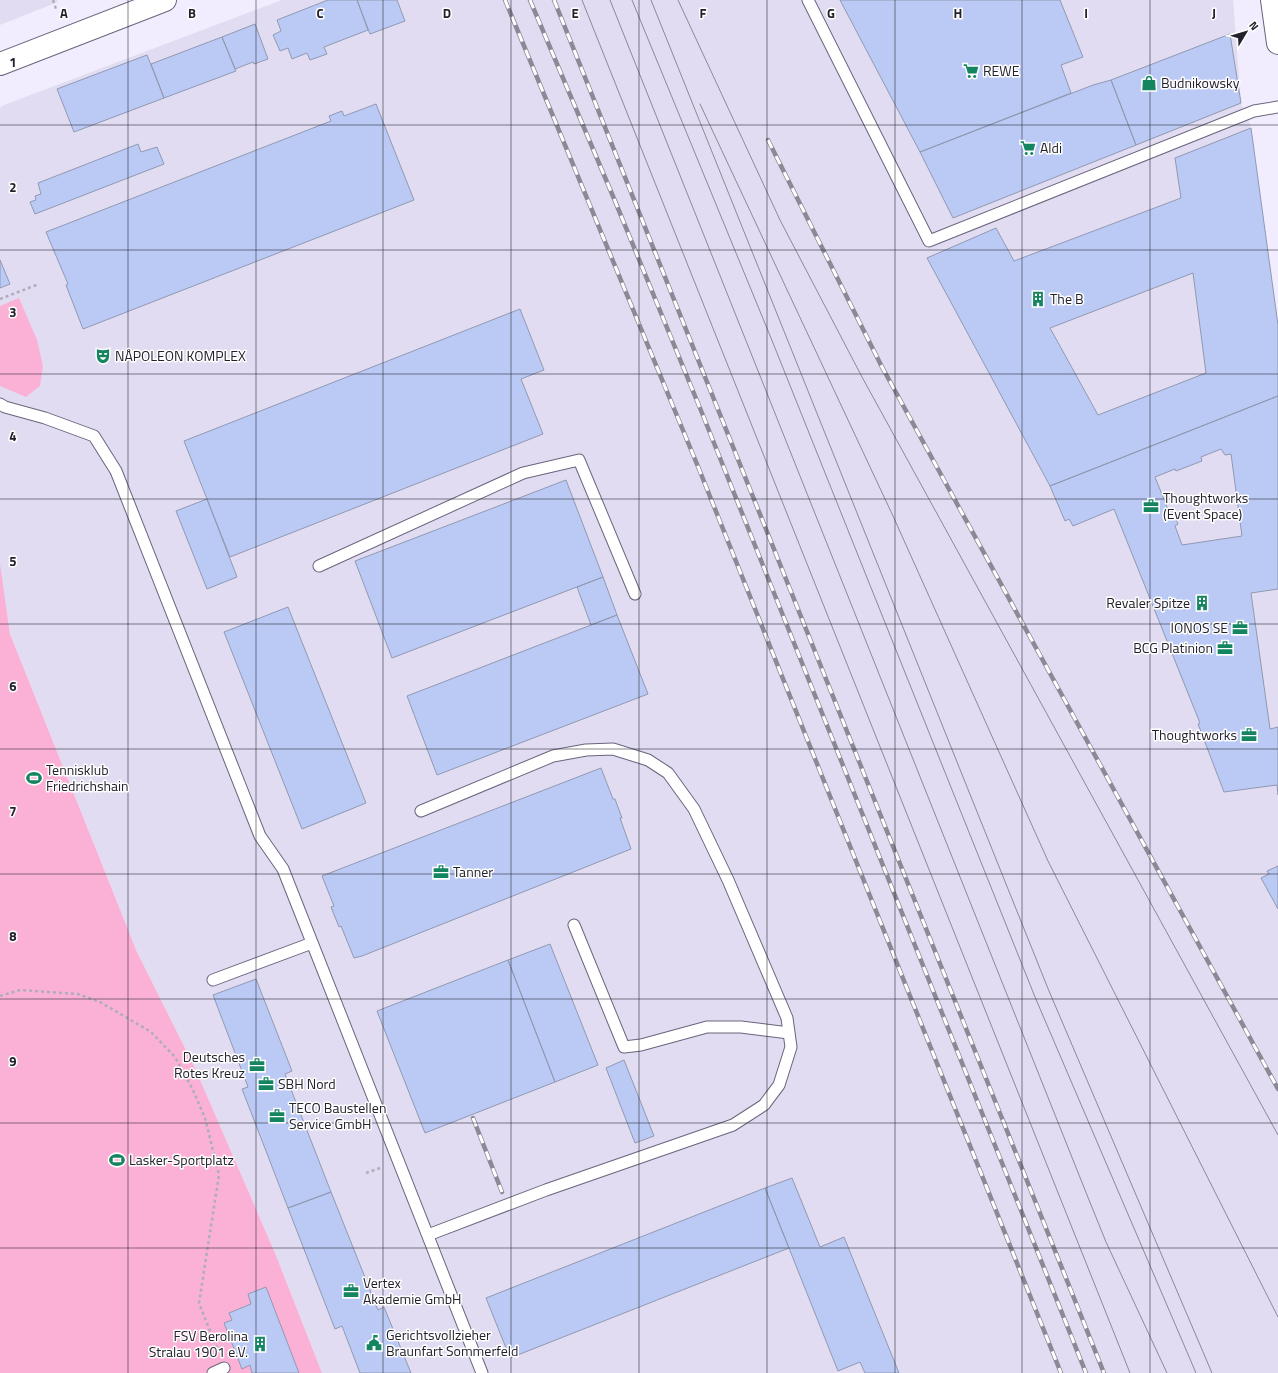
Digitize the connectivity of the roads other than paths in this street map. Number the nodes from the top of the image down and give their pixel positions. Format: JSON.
{"nodes":[{"id":1,"x":165,"y":0,"type":"edge"},
{"id":2,"x":808,"y":0,"type":"edge"},
{"id":3,"x":1272,"y":0,"type":"edge"},
{"id":4,"x":1278,"y":43,"type":"edge"},
{"id":5,"x":0,"y":64,"type":"edge"},
{"id":6,"x":1278,"y":107,"type":"edge"},
{"id":7,"x":0,"y":404,"type":"edge"},
{"id":8,"x":319,"y":566,"type":"dead end"},
{"id":9,"x":635,"y":594,"type":"dead end"},
{"id":10,"x":421,"y":811,"type":"dead end"},
{"id":11,"x":574,"y":925,"type":"dead end"},
{"id":12,"x":312,"y":943,"type":"junction"},
{"id":13,"x":212,"y":980,"type":"dead end"},
{"id":14,"x":789,"y":1033,"type":"junction"},
{"id":15,"x":428,"y":1235,"type":"junction"},
{"id":16,"x":224,"y":1368,"type":"road end"},
{"id":17,"x":213,"y":1373,"type":"edge"},
{"id":18,"x":482,"y":1373,"type":"edge"}],
"edges":[{"from":1,"to":5,"type":"street"},
{"from":2,"to":6,"type":"lane"},
{"from":3,"to":4,"type":"street"},
{"from":7,"to":12,"type":"lane"},
{"from":8,"to":9,"type":"lane"},
{"from":10,"to":14,"type":"lane"},
{"from":11,"to":14,"type":"lane"},
{"from":12,"to":13,"type":"lane"},
{"from":12,"to":15,"type":"lane"},
{"from":14,"to":15,"type":"lane"},
{"from":15,"to":18,"type":"lane"},
{"from":16,"to":17,"type":"lane"}]}
